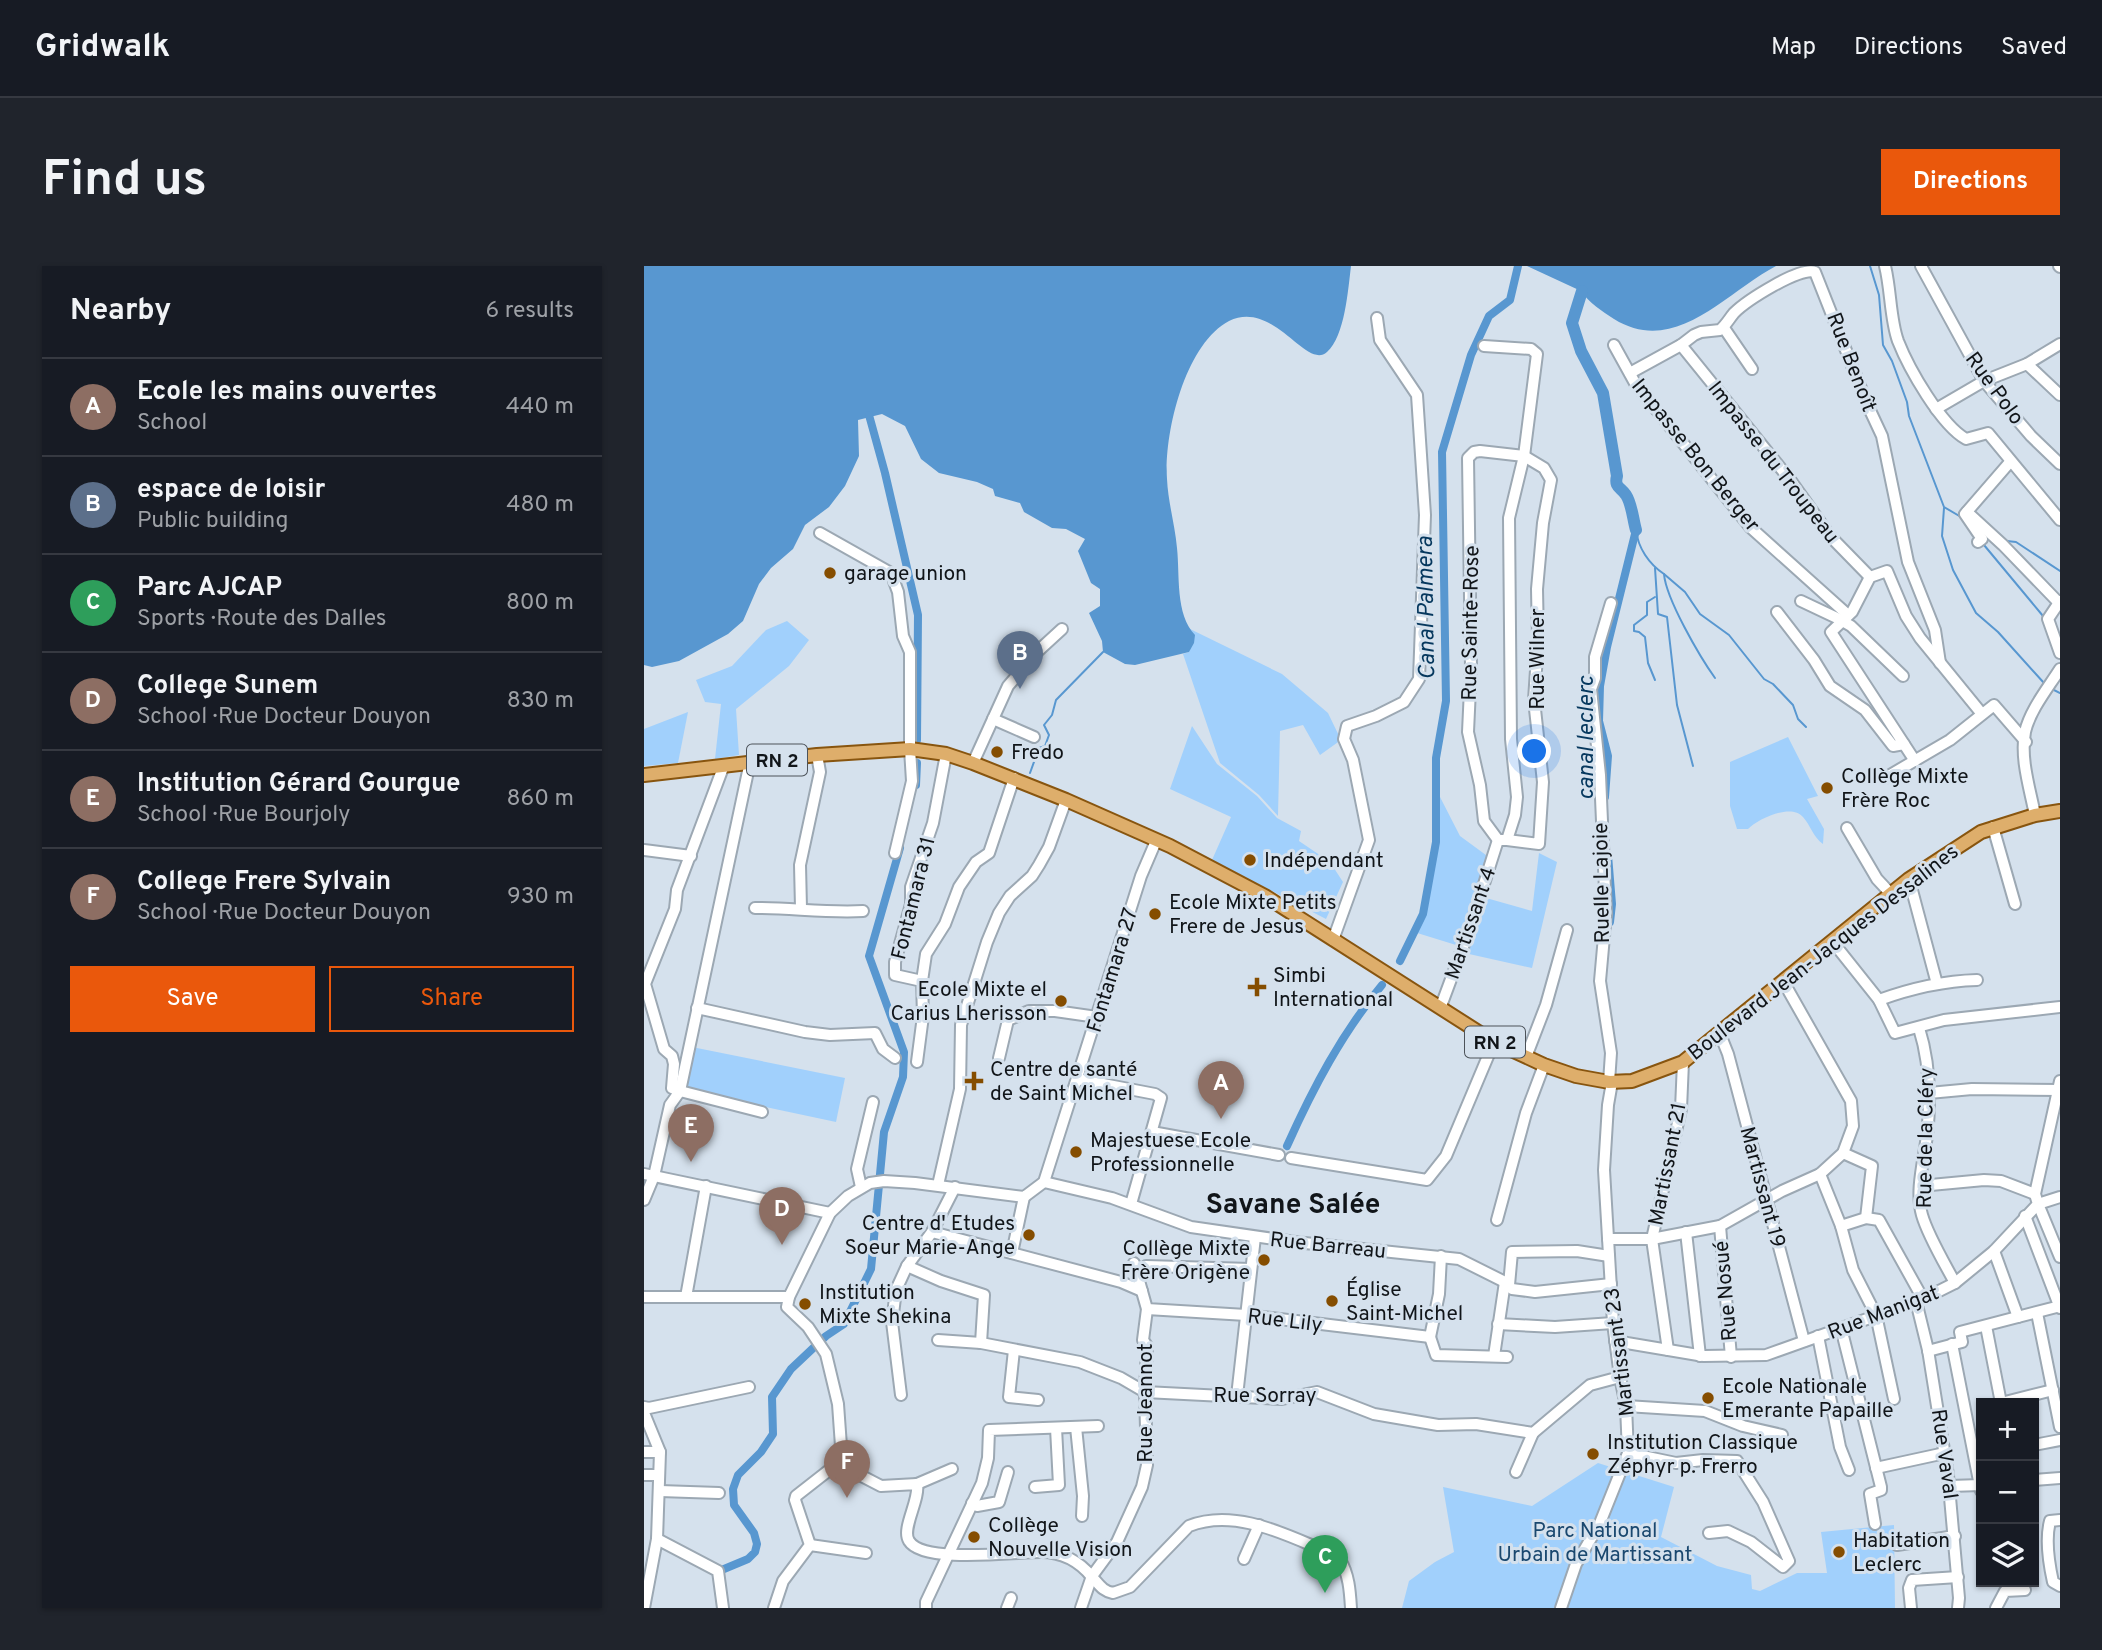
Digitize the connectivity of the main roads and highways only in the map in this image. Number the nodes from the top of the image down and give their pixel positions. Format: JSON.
{"nodes":[{"id":1,"x":644,"y":775,"type":"edge"},
{"id":2,"x":2060,"y":811,"type":"edge"}],
"edges":[{"from":1,"to":2,"type":"main road","name":"Boulevard Jean-Jacques Dessalines","number":"RN 2"}]}
